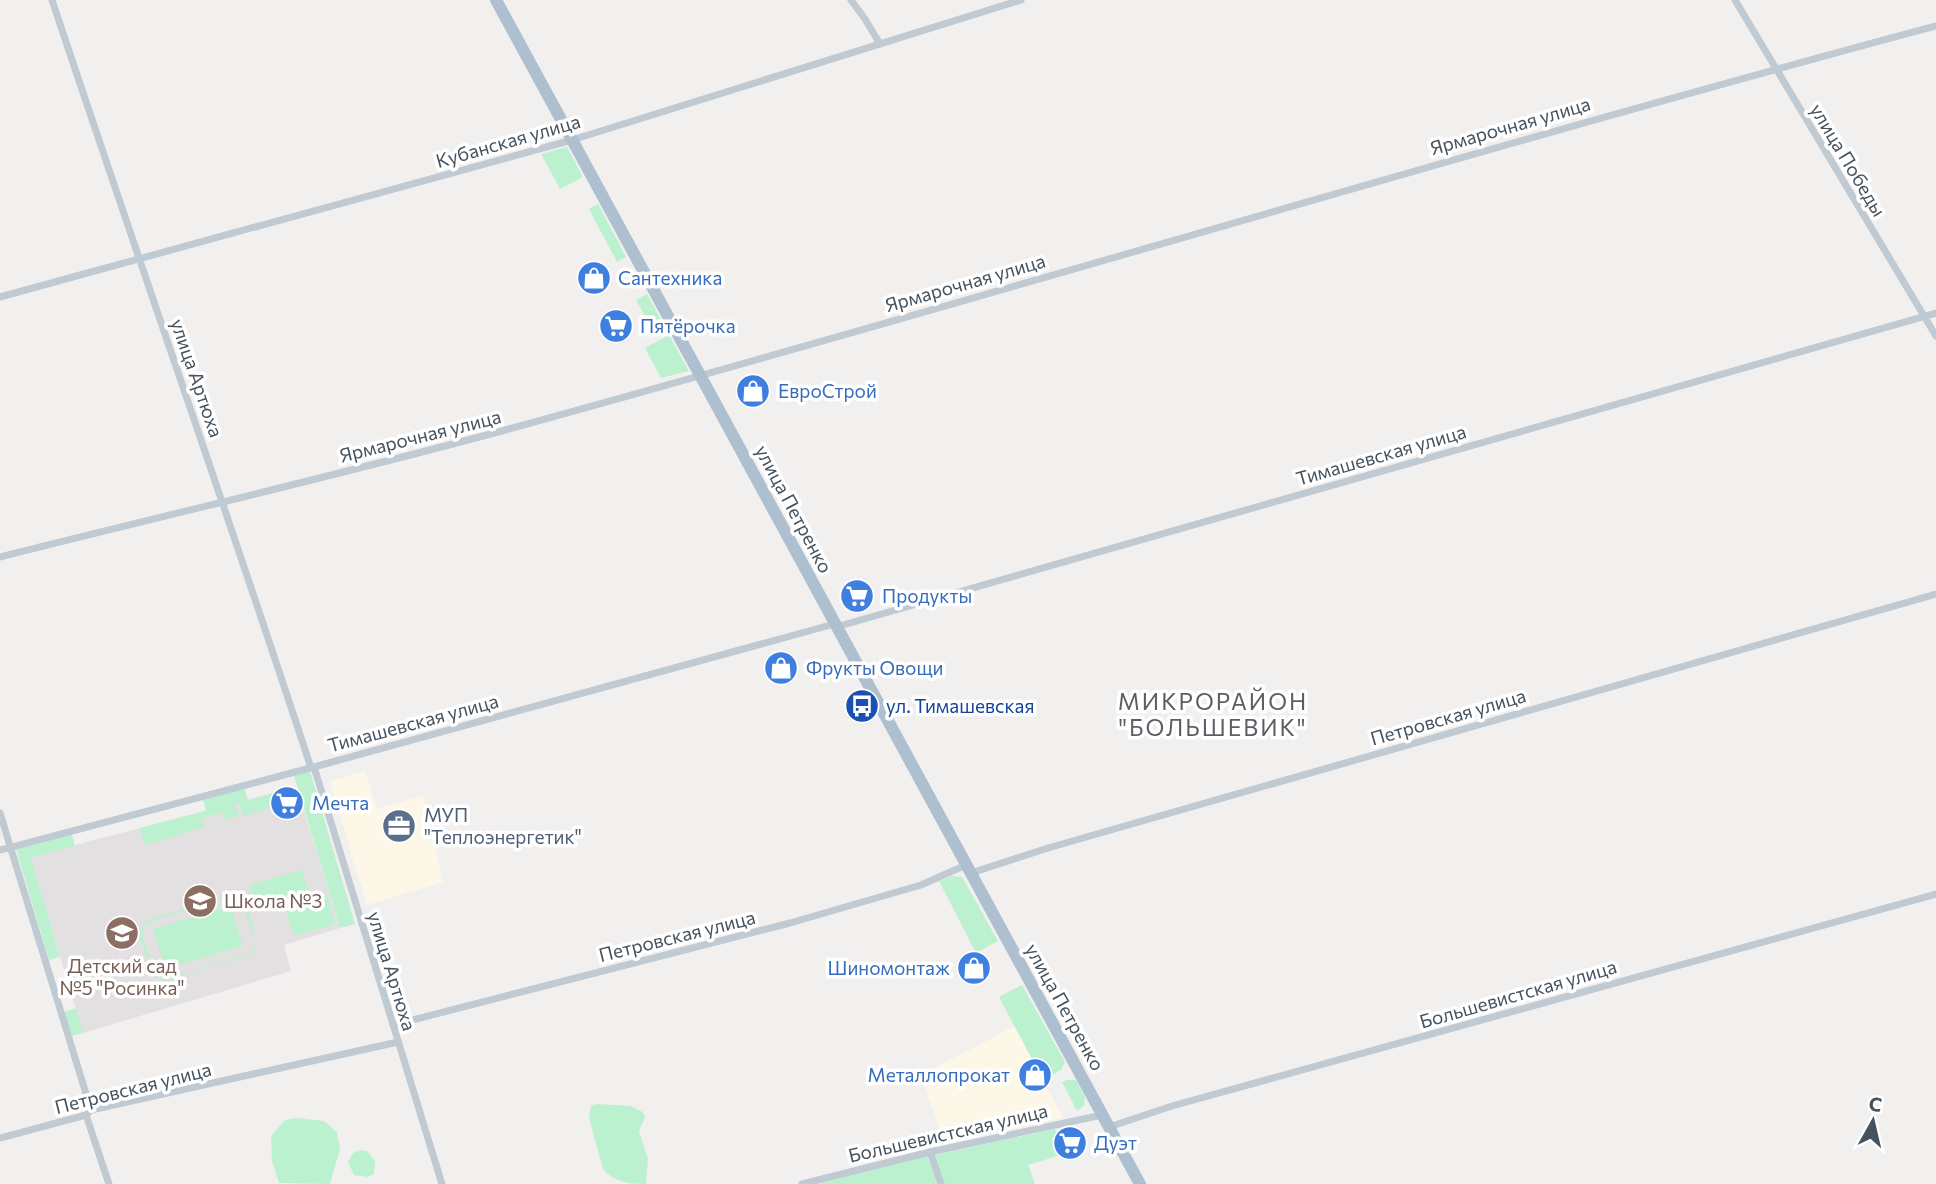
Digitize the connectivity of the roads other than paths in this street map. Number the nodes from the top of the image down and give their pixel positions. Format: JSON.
{"nodes":[{"id":1,"x":52,"y":0,"type":"edge"},
{"id":2,"x":496,"y":0,"type":"edge"},
{"id":3,"x":850,"y":0,"type":"edge"},
{"id":4,"x":1021,"y":0,"type":"edge"},
{"id":5,"x":1735,"y":0,"type":"edge"},
{"id":6,"x":1936,"y":26,"type":"edge"},
{"id":7,"x":880,"y":44,"type":"junction"},
{"id":8,"x":1775,"y":69,"type":"junction"},
{"id":9,"x":572,"y":140,"type":"junction"},
{"id":10,"x":138,"y":258,"type":"junction"},
{"id":11,"x":0,"y":297,"type":"edge"},
{"id":12,"x":1936,"y":313,"type":"edge"},
{"id":13,"x":1924,"y":316,"type":"junction"},
{"id":14,"x":1936,"y":336,"type":"edge"},
{"id":15,"x":700,"y":376,"type":"junction"},
{"id":16,"x":223,"y":500,"type":"junction"},
{"id":17,"x":0,"y":557,"type":"edge"},
{"id":18,"x":1936,"y":594,"type":"edge"},
{"id":19,"x":835,"y":626,"type":"junction"},
{"id":20,"x":313,"y":767,"type":"junction"},
{"id":21,"x":0,"y":813,"type":"edge"},
{"id":22,"x":11,"y":847,"type":"junction"},
{"id":23,"x":0,"y":850,"type":"edge"},
{"id":24,"x":968,"y":869,"type":"junction"},
{"id":25,"x":1936,"y":894,"type":"edge"},
{"id":26,"x":393,"y":1025,"type":"junction"},
{"id":27,"x":398,"y":1042,"type":"junction"},
{"id":28,"x":89,"y":1113,"type":"junction"},
{"id":29,"x":1106,"y":1121,"type":"junction"},
{"id":30,"x":0,"y":1139,"type":"edge"},
{"id":31,"x":930,"y":1152,"type":"junction"},
{"id":32,"x":109,"y":1184,"type":"edge"},
{"id":33,"x":442,"y":1184,"type":"edge"},
{"id":34,"x":802,"y":1184,"type":"edge"},
{"id":35,"x":941,"y":1184,"type":"edge"},
{"id":36,"x":1140,"y":1184,"type":"edge"}],
"edges":[{"from":1,"to":10,"type":"street","name":"улица Артюха"},
{"from":2,"to":9,"type":"main road","name":"улица Петренко"},
{"from":3,"to":7,"type":"street"},
{"from":4,"to":7,"type":"street","name":"Кубанская улица"},
{"from":5,"to":8,"type":"street","name":"улица Победы"},
{"from":6,"to":8,"type":"street","name":"Ярмарочная улица"},
{"from":7,"to":9,"type":"street","name":"Кубанская улица"},
{"from":8,"to":13,"type":"street","name":"улица Победы"},
{"from":8,"to":15,"type":"street","name":"Ярмарочная улица"},
{"from":9,"to":10,"type":"street","name":"Кубанская улица"},
{"from":9,"to":15,"type":"main road","name":"улица Петренко"},
{"from":10,"to":11,"type":"street","name":"Кубанская улица"},
{"from":10,"to":16,"type":"street","name":"улица Артюха"},
{"from":12,"to":13,"type":"street","name":"Тимашевская улица"},
{"from":13,"to":14,"type":"street","name":"улица Победы"},
{"from":13,"to":19,"type":"street","name":"Тимашевская улица"},
{"from":15,"to":16,"type":"street","name":"Ярмарочная улица"},
{"from":15,"to":19,"type":"main road","name":"улица Петренко"},
{"from":16,"to":17,"type":"street","name":"Ярмарочная улица"},
{"from":16,"to":20,"type":"street","name":"улица Артюха"},
{"from":18,"to":24,"type":"street","name":"Петровская улица"},
{"from":19,"to":20,"type":"street","name":"Тимашевская улица"},
{"from":19,"to":24,"type":"main road","name":"улица Петренко"},
{"from":20,"to":22,"type":"street","name":"Тимашевская улица"},
{"from":20,"to":26,"type":"street","name":"улица Артюха"},
{"from":21,"to":22,"type":"street"},
{"from":22,"to":23,"type":"street","name":"Тимашевская улица"},
{"from":22,"to":28,"type":"street"},
{"from":24,"to":26,"type":"street","name":"Петровская улица"},
{"from":24,"to":29,"type":"main road","name":"улица Петренко"},
{"from":25,"to":29,"type":"street","name":"Большевистская улица"},
{"from":26,"to":27,"type":"street","name":"улица Артюха"},
{"from":27,"to":28,"type":"street","name":"Петровская улица"},
{"from":27,"to":33,"type":"street","name":"улица Артюха"},
{"from":28,"to":30,"type":"street","name":"Петровская улица"},
{"from":28,"to":32,"type":"street"},
{"from":29,"to":31,"type":"street","name":"Большевистская улица"},
{"from":29,"to":36,"type":"main road","name":"улица Петренко"},
{"from":31,"to":34,"type":"street","name":"Большевистская улица"},
{"from":31,"to":35,"type":"street"}]}
